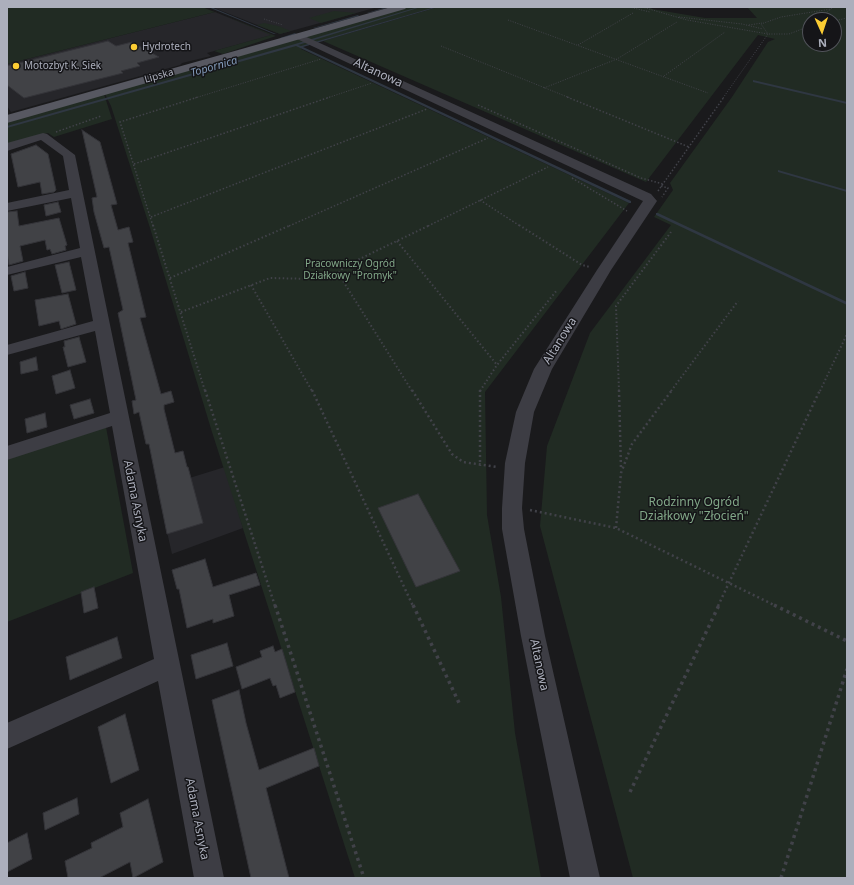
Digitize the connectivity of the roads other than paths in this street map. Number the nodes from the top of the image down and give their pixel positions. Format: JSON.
{"nodes":[{"id":1,"x":402,"y":7,"type":"edge"},
{"id":2,"x":302,"y":38,"type":"junction"},
{"id":3,"x":9,"y":117,"type":"edge"},
{"id":4,"x":7,"y":147,"type":"edge"},
{"id":5,"x":76,"y":193,"type":"junction"},
{"id":6,"x":7,"y":208,"type":"edge"},
{"id":7,"x":87,"y":251,"type":"junction"},
{"id":8,"x":7,"y":271,"type":"edge"},
{"id":9,"x":101,"y":324,"type":"junction"},
{"id":10,"x":7,"y":350,"type":"edge"},
{"id":11,"x":119,"y":417,"type":"junction"},
{"id":12,"x":7,"y":452,"type":"edge"},
{"id":13,"x":168,"y":665,"type":"junction"},
{"id":14,"x":7,"y":736,"type":"edge"},
{"id":15,"x":209,"y":878,"type":"edge"},
{"id":16,"x":585,"y":878,"type":"edge"}],
"edges":[{"from":1,"to":2,"type":"main road","name":"Lipska"},
{"from":2,"to":3,"type":"main road","name":"Lipska"},
{"from":2,"to":16,"type":"street","name":"Altanowa"},
{"from":4,"to":5,"type":"street","name":"Adama Asnyka"},
{"from":5,"to":6,"type":"street"},
{"from":5,"to":7,"type":"street","name":"Adama Asnyka"},
{"from":7,"to":8,"type":"street"},
{"from":7,"to":9,"type":"street","name":"Adama Asnyka"},
{"from":9,"to":10,"type":"street"},
{"from":9,"to":11,"type":"street","name":"Adama Asnyka"},
{"from":11,"to":12,"type":"street"},
{"from":11,"to":13,"type":"street","name":"Adama Asnyka"},
{"from":13,"to":14,"type":"street"},
{"from":13,"to":15,"type":"street","name":"Adama Asnyka"}]}
